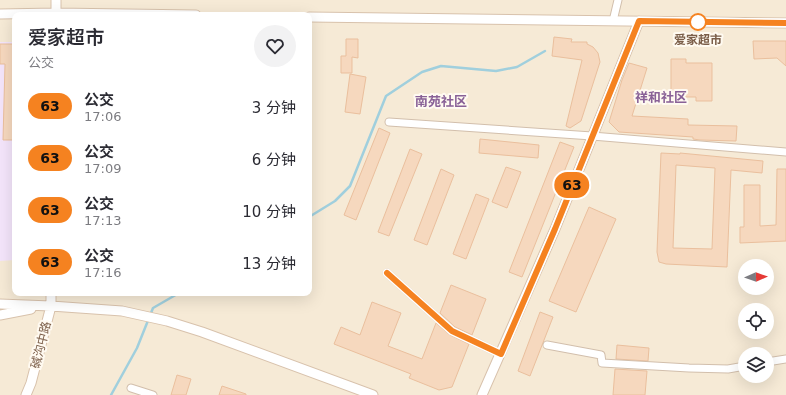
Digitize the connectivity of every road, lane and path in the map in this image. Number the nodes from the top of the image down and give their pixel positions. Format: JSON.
{"nodes":[{"id":1,"x":56,"y":0,"type":"edge"},
{"id":2,"x":618,"y":0,"type":"edge"},
{"id":3,"x":56,"y":12,"type":"edge"},
{"id":4,"x":0,"y":14,"type":"edge"},
{"id":5,"x":12,"y":14,"type":"edge"},
{"id":6,"x":312,"y":17,"type":"edge"},
{"id":7,"x":613,"y":21,"type":"junction"},
{"id":8,"x":639,"y":21,"type":"junction"},
{"id":9,"x":786,"y":23,"type":"edge"},
{"id":10,"x":389,"y":122,"type":"dead end"},
{"id":11,"x":592,"y":136,"type":"junction"},
{"id":12,"x":786,"y":152,"type":"edge"},
{"id":13,"x":387,"y":273,"type":"dead end"},
{"id":14,"x":51,"y":296,"type":"edge"},
{"id":15,"x":0,"y":304,"type":"edge"},
{"id":16,"x":51,"y":306,"type":"junction"},
{"id":17,"x":0,"y":314,"type":"edge"},
{"id":18,"x":547,"y":345,"type":"dead end"},
{"id":19,"x":501,"y":354,"type":"junction"},
{"id":20,"x":786,"y":359,"type":"edge"},
{"id":21,"x":774,"y":361,"type":"edge"},
{"id":22,"x":738,"y":367,"type":"edge"},
{"id":23,"x":131,"y":388,"type":"dead end"},
{"id":24,"x":26,"y":395,"type":"edge"},
{"id":25,"x":153,"y":395,"type":"edge"},
{"id":26,"x":373,"y":395,"type":"edge"},
{"id":27,"x":482,"y":395,"type":"edge"}],
"edges":[{"from":1,"to":3,"type":"street"},
{"from":2,"to":7,"type":"street"},
{"from":4,"to":5,"type":"street"},
{"from":6,"to":7,"type":"street"},
{"from":7,"to":8,"type":"street"},
{"from":8,"to":9,"type":"street"},
{"from":8,"to":11,"type":"street"},
{"from":10,"to":11,"type":"street"},
{"from":11,"to":12,"type":"street"},
{"from":11,"to":19,"type":"street"},
{"from":13,"to":19,"type":"street"},
{"from":14,"to":16,"type":"street","name":"碱沟中路"},
{"from":15,"to":16,"type":"street"},
{"from":16,"to":17,"type":"street"},
{"from":16,"to":24,"type":"street","name":"碱沟中路"},
{"from":16,"to":26,"type":"street"},
{"from":18,"to":22,"type":"street"},
{"from":19,"to":27,"type":"street"},
{"from":20,"to":21,"type":"street"},
{"from":23,"to":25,"type":"street"}]}
